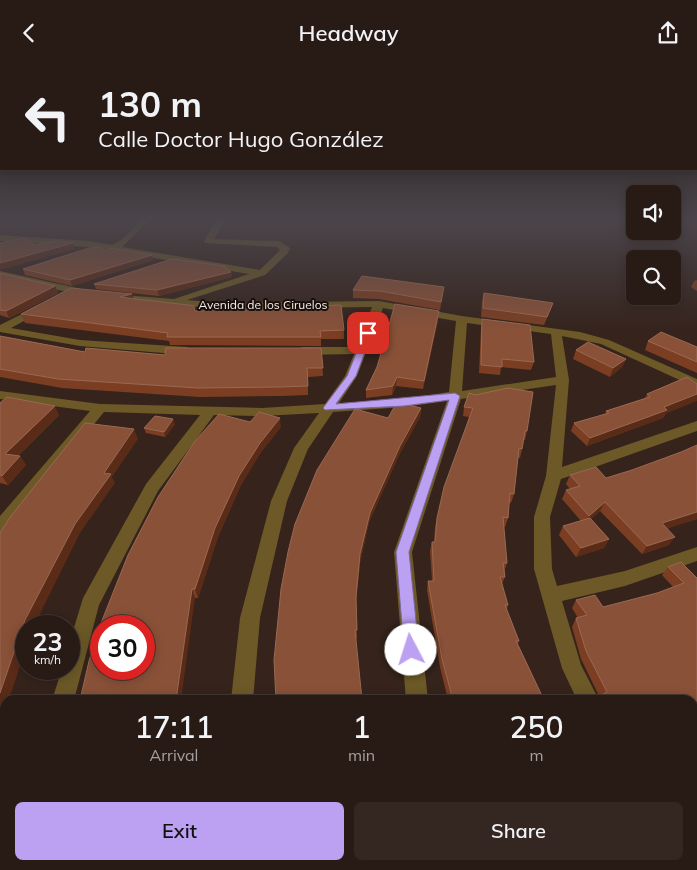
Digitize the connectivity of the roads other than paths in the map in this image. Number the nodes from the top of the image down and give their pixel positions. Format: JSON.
{"nodes":[{"id":1,"x":176,"y":257,"type":"edge"},
{"id":2,"x":179,"y":257,"type":"junction"},
{"id":3,"x":279,"y":257,"type":"edge"},
{"id":4,"x":152,"y":266,"type":"edge"},
{"id":5,"x":25,"y":270,"type":"edge"},
{"id":6,"x":262,"y":273,"type":"junction"},
{"id":7,"x":3,"y":275,"type":"edge"},
{"id":8,"x":90,"y":285,"type":"dead end"},
{"id":9,"x":72,"y":291,"type":"junction"},
{"id":10,"x":170,"y":302,"type":"junction"},
{"id":11,"x":379,"y":304,"type":"junction"},
{"id":12,"x":462,"y":319,"type":"junction"},
{"id":13,"x":0,"y":329,"type":"edge"},
{"id":14,"x":556,"y":333,"type":"junction"},
{"id":15,"x":362,"y":350,"type":"junction"},
{"id":16,"x":195,"y":351,"type":"edge"},
{"id":17,"x":293,"y":351,"type":"edge"},
{"id":18,"x":563,"y":380,"type":"junction"},
{"id":19,"x":697,"y":384,"type":"edge"},
{"id":20,"x":455,"y":396,"type":"junction"},
{"id":21,"x":1,"y":397,"type":"edge"},
{"id":22,"x":100,"y":408,"type":"junction"},
{"id":23,"x":328,"y":408,"type":"junction"},
{"id":24,"x":209,"y":412,"type":"junction"},
{"id":25,"x":697,"y":426,"type":"edge"},
{"id":26,"x":554,"y":476,"type":"junction"},
{"id":27,"x":0,"y":527,"type":"edge"},
{"id":28,"x":697,"y":554,"type":"edge"},
{"id":29,"x":550,"y":595,"type":"junction"},
{"id":30,"x":64,"y":695,"type":"edge"},
{"id":31,"x":242,"y":695,"type":"edge"},
{"id":32,"x":417,"y":695,"type":"edge"},
{"id":33,"x":586,"y":695,"type":"edge"}],
"edges":[{"from":1,"to":2,"type":"street"},
{"from":2,"to":4,"type":"street"},
{"from":2,"to":6,"type":"street"},
{"from":3,"to":6,"type":"street"},
{"from":5,"to":7,"type":"street"},
{"from":6,"to":10,"type":"street"},
{"from":7,"to":9,"type":"street","name":"Avenida de los Ciruelos"},
{"from":8,"to":9,"type":"street"},
{"from":9,"to":10,"type":"street","name":"Avenida de los Ciruelos"},
{"from":9,"to":13,"type":"street"},
{"from":10,"to":11,"type":"street","name":"Avenida de los Ciruelos"},
{"from":11,"to":12,"type":"street","name":"Avenida de los Ciruelos"},
{"from":11,"to":15,"type":"street"},
{"from":12,"to":14,"type":"street","name":"Avenida de los Ciruelos"},
{"from":12,"to":20,"type":"street"},
{"from":13,"to":16,"type":"street"},
{"from":14,"to":18,"type":"street"},
{"from":14,"to":19,"type":"street","name":"Avenida de los Ciruelos"},
{"from":15,"to":17,"type":"street"},
{"from":15,"to":23,"type":"street"},
{"from":18,"to":20,"type":"street"},
{"from":18,"to":26,"type":"street"},
{"from":20,"to":23,"type":"street"},
{"from":20,"to":32,"type":"street"},
{"from":21,"to":22,"type":"street"},
{"from":22,"to":24,"type":"street"},
{"from":22,"to":27,"type":"street"},
{"from":23,"to":24,"type":"street"},
{"from":23,"to":31,"type":"street"},
{"from":24,"to":30,"type":"street"},
{"from":25,"to":26,"type":"street"},
{"from":26,"to":29,"type":"street"},
{"from":28,"to":29,"type":"street"},
{"from":29,"to":33,"type":"street"}]}
